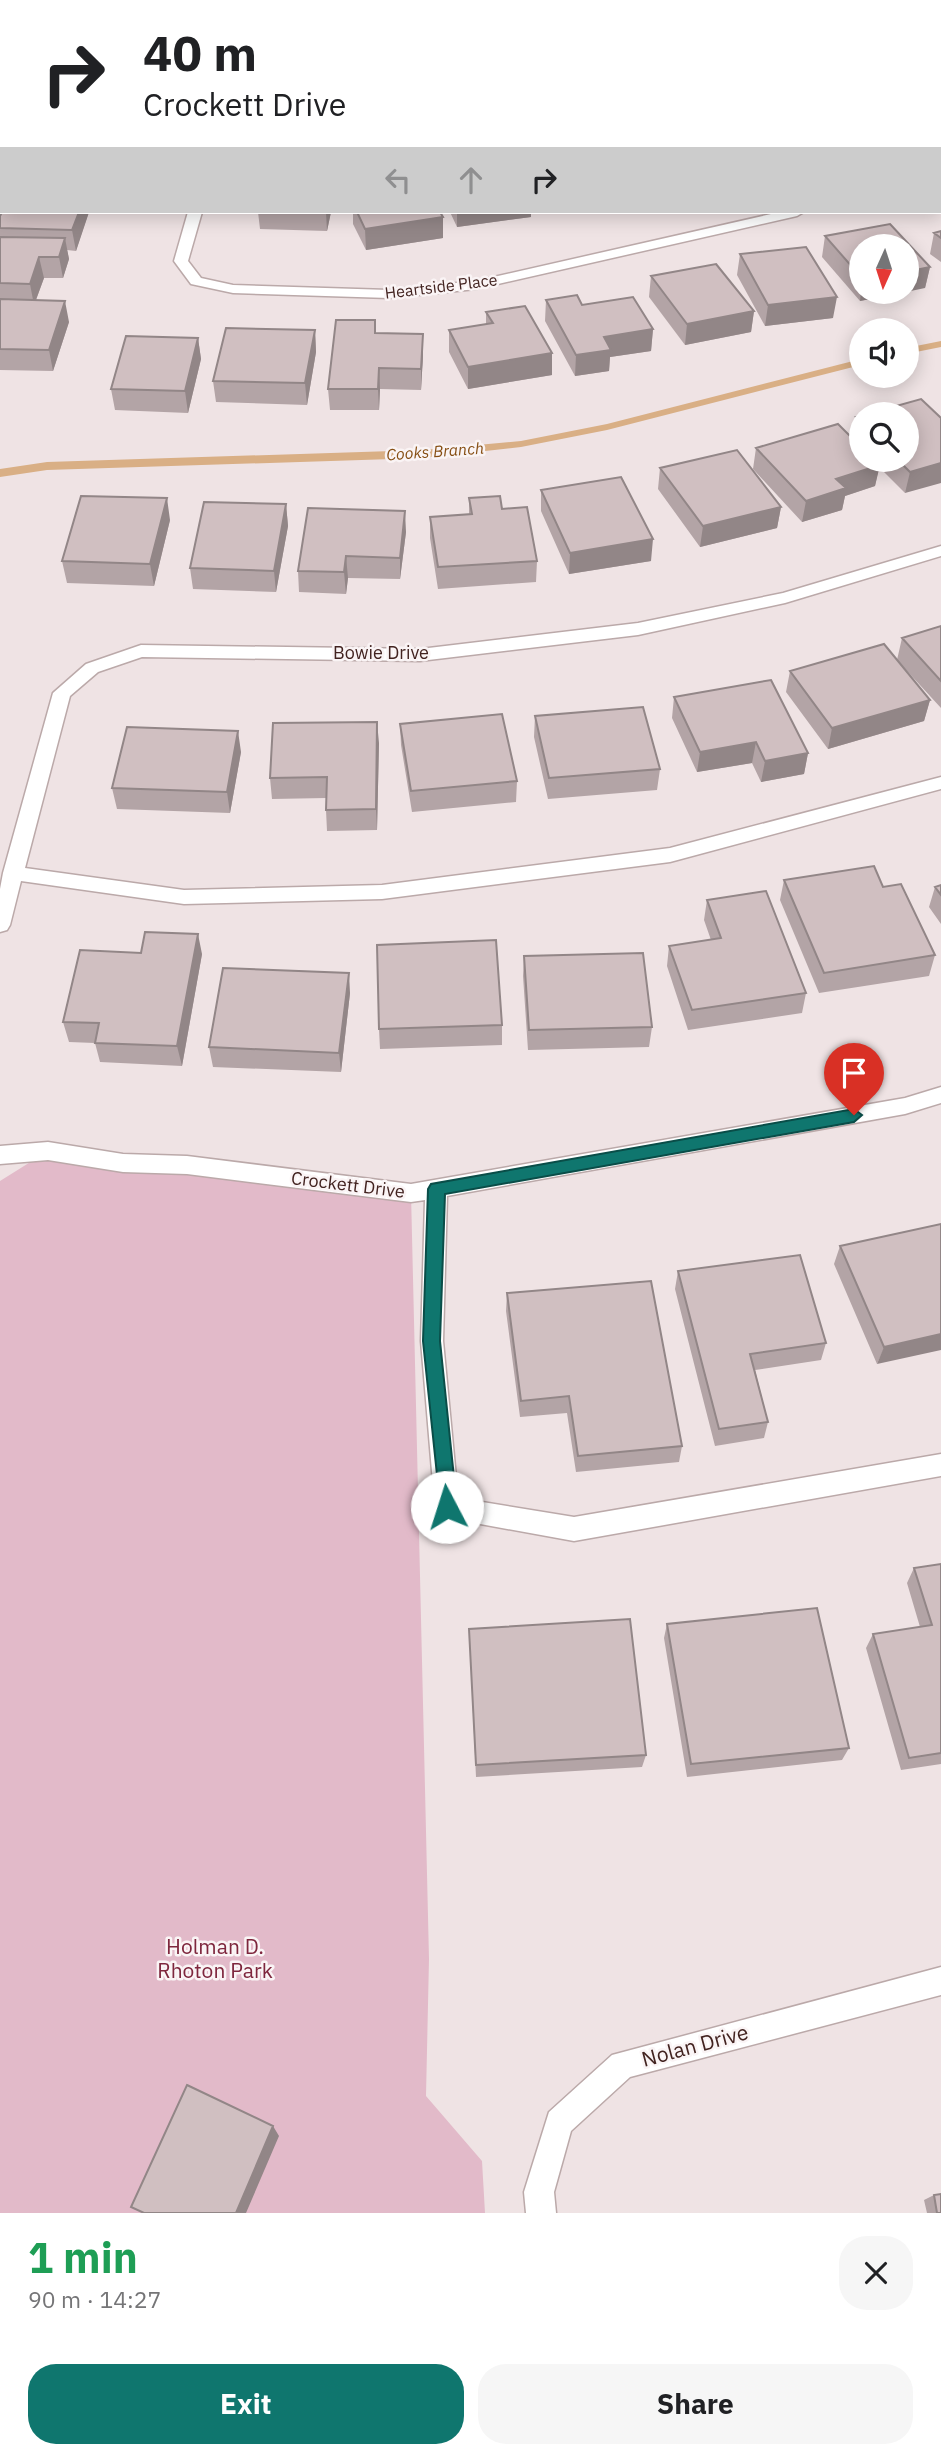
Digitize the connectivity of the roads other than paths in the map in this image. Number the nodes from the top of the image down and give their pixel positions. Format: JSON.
{"nodes":[{"id":1,"x":194,"y":214,"type":"edge"},
{"id":2,"x":788,"y":214,"type":"edge"},
{"id":3,"x":941,"y":551,"type":"edge"},
{"id":4,"x":941,"y":783,"type":"edge"},
{"id":5,"x":13,"y":873,"type":"junction"},
{"id":6,"x":0,"y":925,"type":"edge"},
{"id":7,"x":941,"y":1095,"type":"edge"},
{"id":8,"x":0,"y":1155,"type":"edge"},
{"id":9,"x":436,"y":1189,"type":"junction"},
{"id":10,"x":941,"y":1465,"type":"edge"},
{"id":11,"x":941,"y":1981,"type":"edge"},
{"id":12,"x":541,"y":2213,"type":"edge"}],
"edges":[{"from":1,"to":2,"type":"street","name":"Heartside Place"},
{"from":3,"to":5,"type":"street","name":"Bowie Drive"},
{"from":4,"to":5,"type":"street"},
{"from":5,"to":6,"type":"street","name":"Bowie Drive"},
{"from":7,"to":9,"type":"street","name":"Crockett Drive"},
{"from":8,"to":9,"type":"street","name":"Crockett Drive"},
{"from":9,"to":10,"type":"street"},
{"from":11,"to":12,"type":"street","name":"Nolan Drive"}]}
